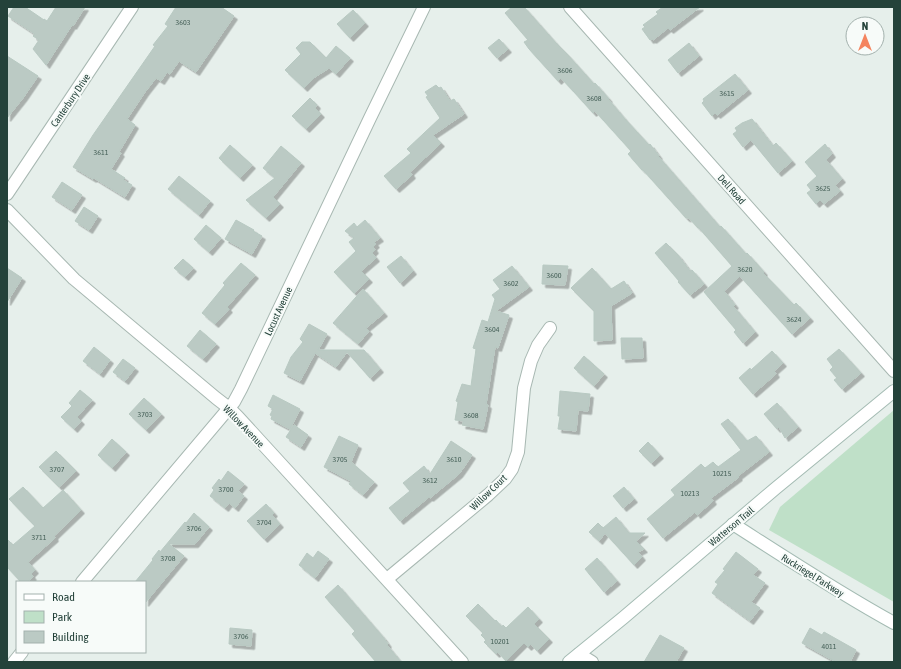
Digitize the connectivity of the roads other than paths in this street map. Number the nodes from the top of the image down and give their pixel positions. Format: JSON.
{"nodes":[{"id":1,"x":132,"y":7,"type":"edge"},
{"id":2,"x":424,"y":7,"type":"edge"},
{"id":3,"x":570,"y":7,"type":"edge"},
{"id":4,"x":7,"y":194,"type":"edge"},
{"id":5,"x":7,"y":210,"type":"edge"},
{"id":6,"x":550,"y":328,"type":"dead end"},
{"id":7,"x":894,"y":371,"type":"edge"},
{"id":8,"x":894,"y":391,"type":"edge"},
{"id":9,"x":230,"y":408,"type":"junction"},
{"id":10,"x":734,"y":524,"type":"junction"},
{"id":11,"x":387,"y":579,"type":"junction"},
{"id":12,"x":83,"y":581,"type":"edge"},
{"id":13,"x":894,"y":623,"type":"edge"},
{"id":14,"x":21,"y":653,"type":"edge"},
{"id":15,"x":579,"y":654,"type":"junction"},
{"id":16,"x":14,"y":662,"type":"edge"},
{"id":17,"x":462,"y":662,"type":"edge"},
{"id":18,"x":569,"y":662,"type":"edge"},
{"id":19,"x":592,"y":662,"type":"edge"}],
"edges":[{"from":1,"to":4,"type":"street","name":"Canterbury Drive"},
{"from":2,"to":9,"type":"street","name":"Locust Avenue"},
{"from":3,"to":7,"type":"street","name":"Dell Road"},
{"from":5,"to":9,"type":"street","name":"Willow Avenue"},
{"from":6,"to":11,"type":"street","name":"Willow Court"},
{"from":8,"to":10,"type":"street","name":"Watterson Trail"},
{"from":9,"to":11,"type":"street","name":"Willow Avenue"},
{"from":9,"to":12,"type":"street","name":"Locust Avenue"},
{"from":10,"to":13,"type":"street","name":"Ruckriegel Parkway"},
{"from":10,"to":15,"type":"street","name":"Watterson Trail"},
{"from":11,"to":17,"type":"street","name":"Willow Avenue"},
{"from":14,"to":16,"type":"street"},
{"from":15,"to":18,"type":"street","name":"Watterson Trail"},
{"from":15,"to":19,"type":"street"}]}
